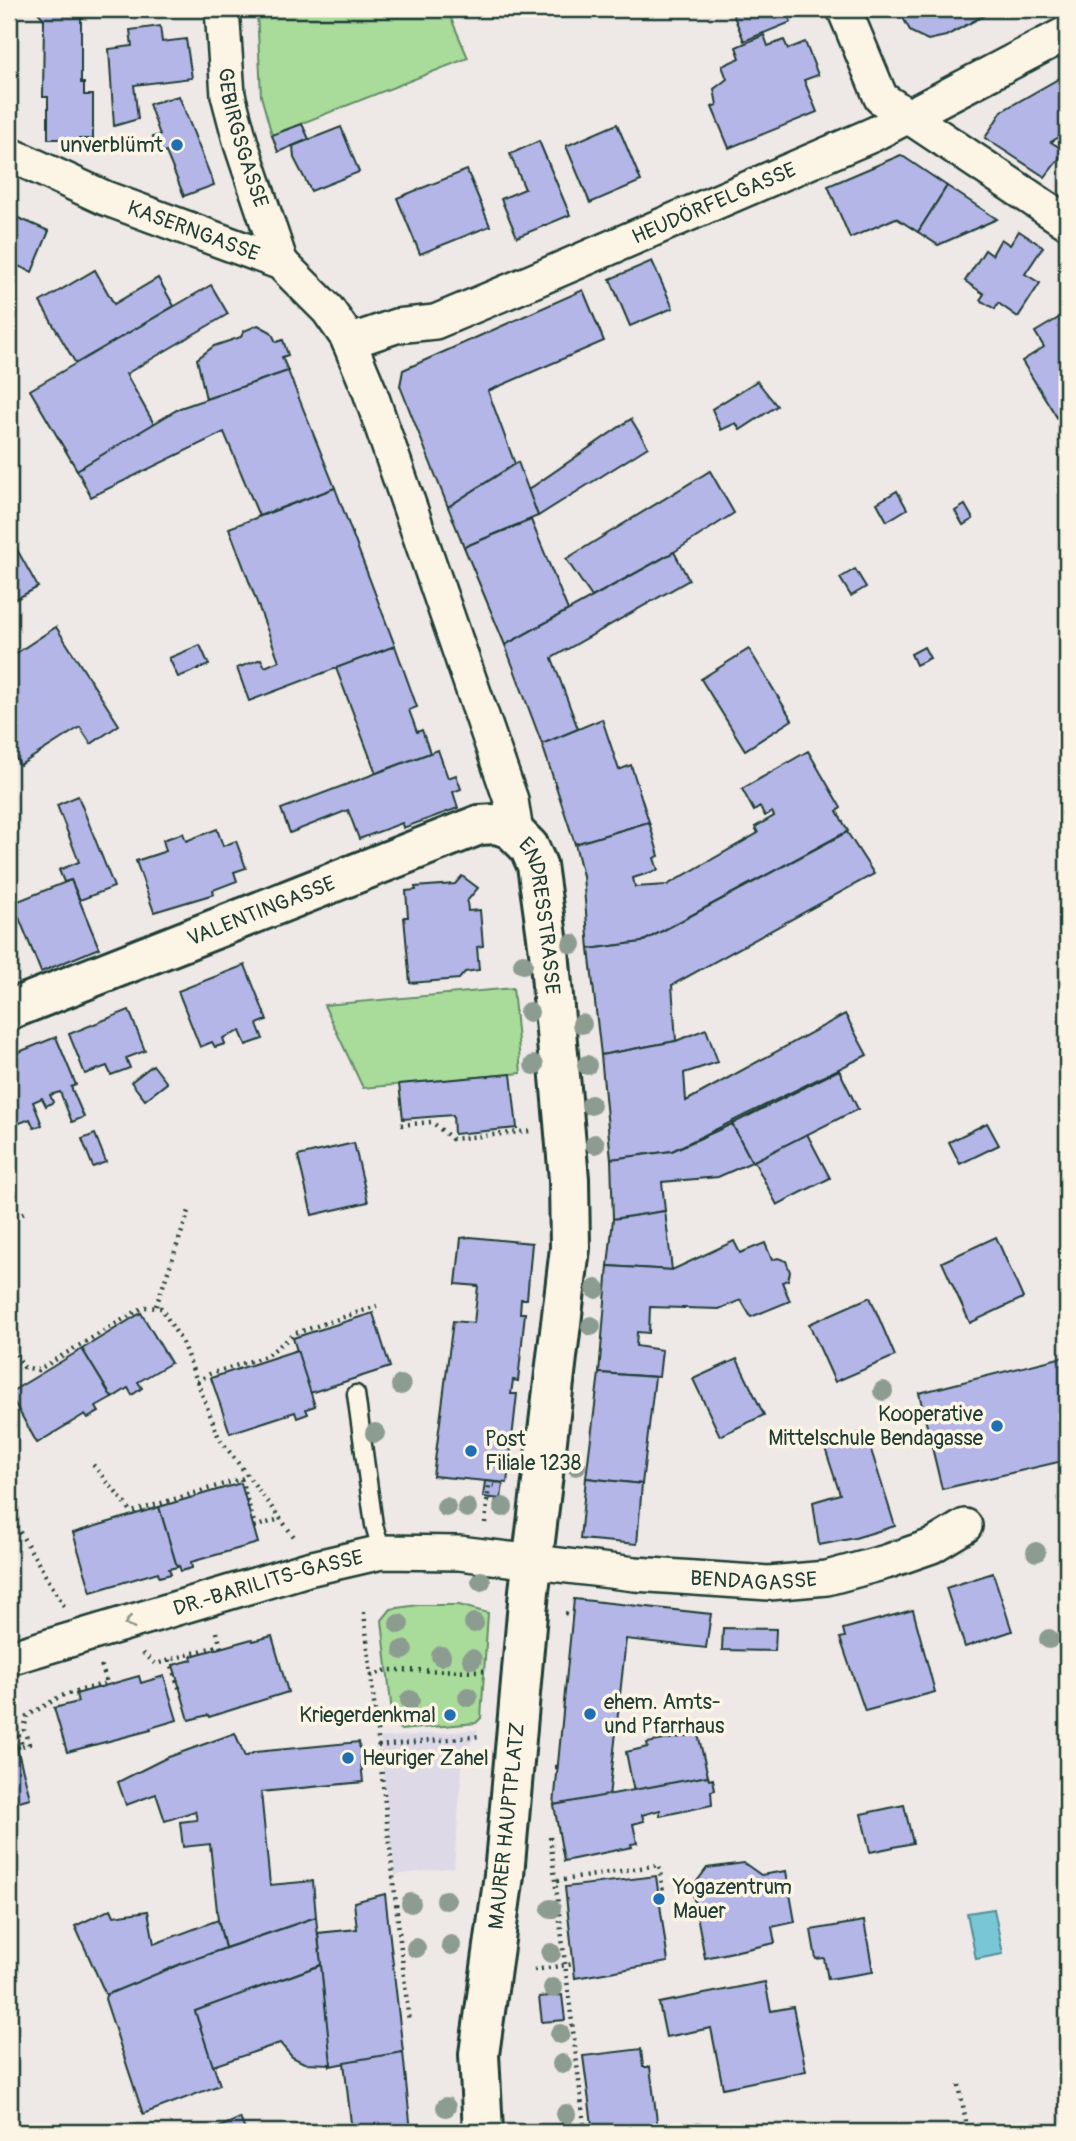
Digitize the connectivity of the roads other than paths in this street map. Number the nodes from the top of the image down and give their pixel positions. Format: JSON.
{"nodes":[{"id":1,"x":222,"y":9,"type":"edge"},
{"id":2,"x":844,"y":9,"type":"edge"},
{"id":3,"x":1067,"y":33,"type":"edge"},
{"id":4,"x":907,"y":115,"type":"junction"},
{"id":5,"x":9,"y":154,"type":"edge"},
{"id":6,"x":1067,"y":222,"type":"edge"},
{"id":7,"x":281,"y":263,"type":"junction"},
{"id":8,"x":349,"y":342,"type":"junction"},
{"id":9,"x":516,"y":832,"type":"junction"},
{"id":10,"x":9,"y":1010,"type":"edge"},
{"id":11,"x":356,"y":1394,"type":"dead end"},
{"id":12,"x":537,"y":1519,"type":"joint"},
{"id":13,"x":965,"y":1526,"type":"dead end"},
{"id":14,"x":370,"y":1554,"type":"junction"},
{"id":15,"x":533,"y":1562,"type":"junction"},
{"id":16,"x":9,"y":1658,"type":"edge"},
{"id":17,"x":483,"y":2132,"type":"edge"}],
"edges":[{"from":1,"to":7,"type":"street","name":"GEBIRGSGASSE"},
{"from":2,"to":4,"type":"street"},
{"from":3,"to":4,"type":"street","name":"HEUDÖRFELGASSE"},
{"from":4,"to":6,"type":"street"},
{"from":4,"to":8,"type":"street","name":"HEUDÖRFELGASSE"},
{"from":5,"to":7,"type":"street","name":"KASERNGASSE"},
{"from":7,"to":8,"type":"street","name":"KASERNGASSE"},
{"from":8,"to":9,"type":"street","name":"ENDRESSTRASSE"},
{"from":9,"to":10,"type":"main road","name":"VALENTINGASSE"},
{"from":9,"to":12,"type":"main road","name":"ENDRESSTRASSE"},
{"from":11,"to":14,"type":"lane"},
{"from":12,"to":15,"type":"main road","name":"MAURER HAUPTPLATZ"},
{"from":13,"to":15,"type":"street","name":"BENDAGASSE"},
{"from":14,"to":15,"type":"street","name":"DR.-BARILITS-GASSE"},
{"from":14,"to":16,"type":"street","name":"DR.-BARILITS-GASSE","one_way":true},
{"from":15,"to":17,"type":"main road","name":"MAURER HAUPTPLATZ"}]}
